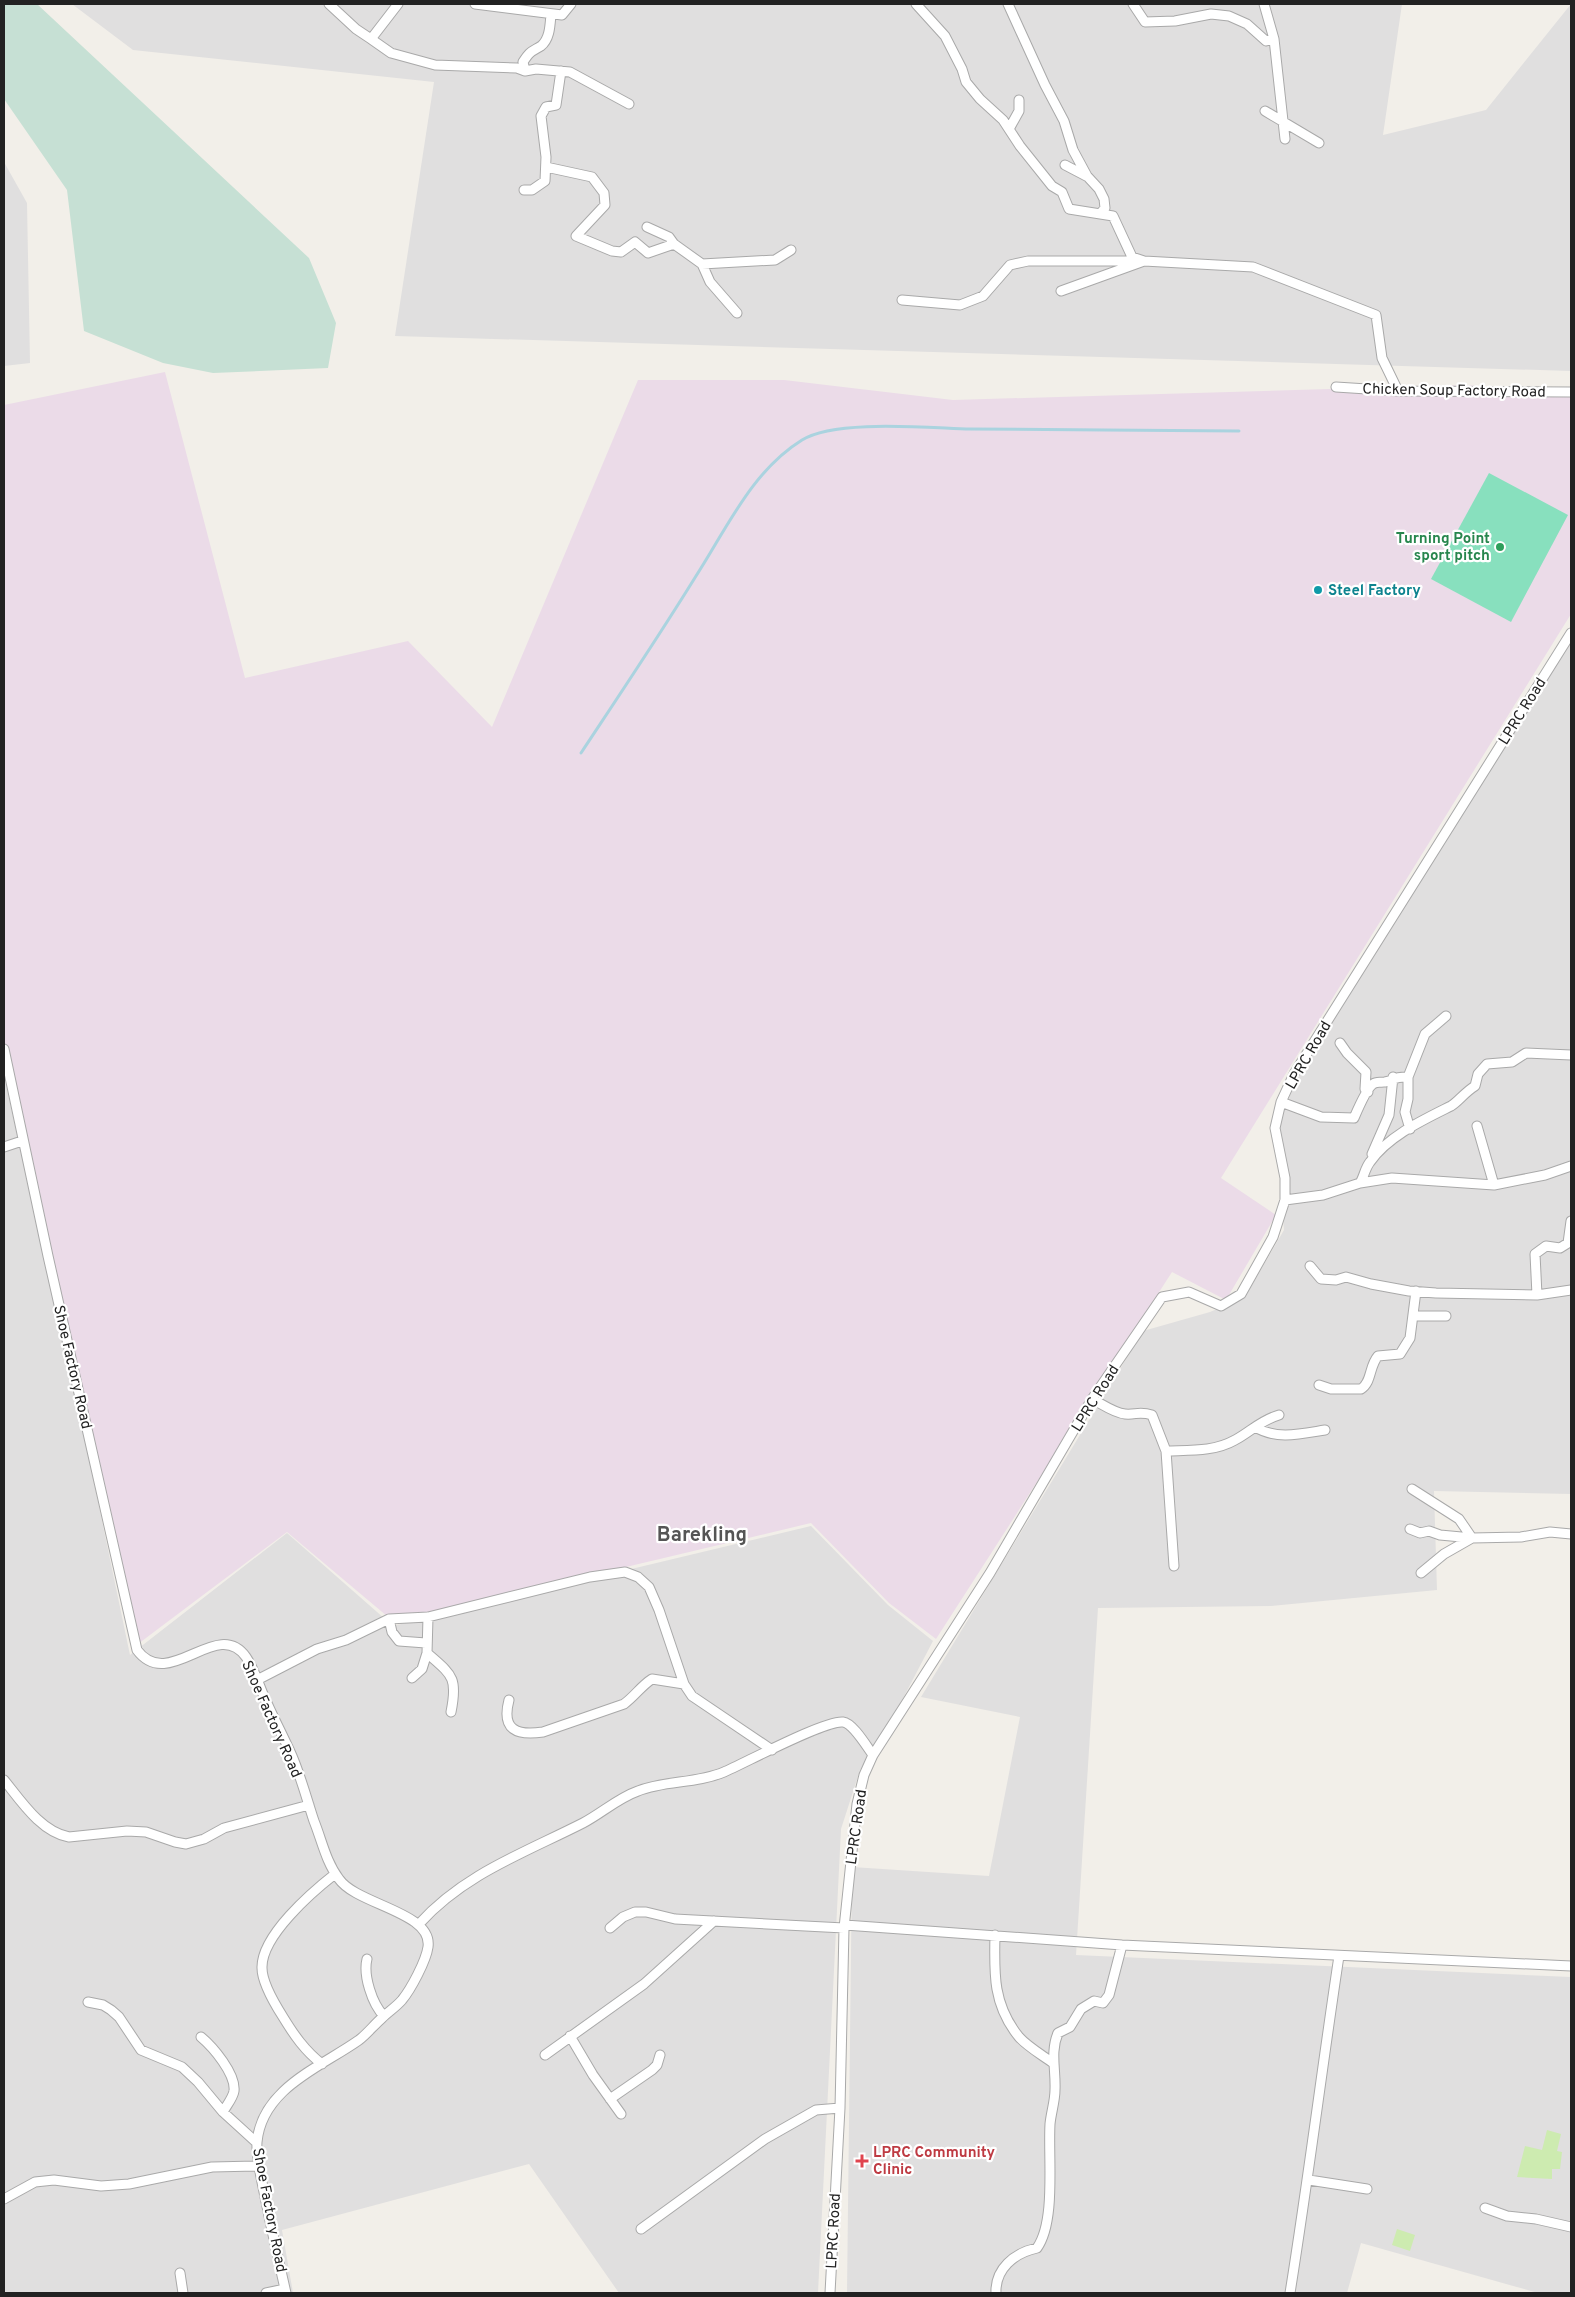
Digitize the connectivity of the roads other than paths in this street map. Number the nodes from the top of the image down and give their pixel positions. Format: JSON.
{"nodes":[{"id":1,"x":329,"y":4,"type":"edge"},
{"id":2,"x":398,"y":4,"type":"edge"},
{"id":3,"x":474,"y":4,"type":"edge"},
{"id":4,"x":571,"y":4,"type":"edge"},
{"id":5,"x":916,"y":4,"type":"edge"},
{"id":6,"x":1008,"y":4,"type":"edge"},
{"id":7,"x":1132,"y":4,"type":"edge"},
{"id":8,"x":1264,"y":4,"type":"edge"},
{"id":9,"x":551,"y":14,"type":"junction"},
{"id":10,"x":371,"y":39,"type":"junction"},
{"id":11,"x":1274,"y":39,"type":"junction"},
{"id":12,"x":524,"y":71,"type":"junction"},
{"id":13,"x":561,"y":71,"type":"junction"},
{"id":14,"x":1019,"y":100,"type":"dead end"},
{"id":15,"x":629,"y":104,"type":"dead end"},
{"id":16,"x":1265,"y":111,"type":"dead end"},
{"id":17,"x":1283,"y":123,"type":"junction"},
{"id":18,"x":1009,"y":129,"type":"junction"},
{"id":19,"x":1285,"y":139,"type":"dead end"},
{"id":20,"x":1319,"y":143,"type":"dead end"},
{"id":21,"x":1065,"y":165,"type":"dead end"},
{"id":22,"x":546,"y":167,"type":"junction"},
{"id":23,"x":1086,"y":176,"type":"junction"},
{"id":24,"x":524,"y":190,"type":"dead end"},
{"id":25,"x":1100,"y":214,"type":"junction"},
{"id":26,"x":647,"y":226,"type":"dead end"},
{"id":27,"x":674,"y":244,"type":"junction"},
{"id":28,"x":791,"y":250,"type":"dead end"},
{"id":29,"x":1144,"y":261,"type":"junction"},
{"id":30,"x":702,"y":264,"type":"junction"},
{"id":31,"x":1062,"y":291,"type":"dead end"},
{"id":32,"x":902,"y":300,"type":"dead end"},
{"id":33,"x":737,"y":313,"type":"dead end"},
{"id":34,"x":1336,"y":387,"type":"dead end"},
{"id":35,"x":1398,"y":391,"type":"junction"},
{"id":36,"x":1571,"y":392,"type":"edge"},
{"id":37,"x":1571,"y":633,"type":"edge"},
{"id":38,"x":1446,"y":1016,"type":"dead end"},
{"id":39,"x":1340,"y":1043,"type":"dead end"},
{"id":40,"x":4,"y":1050,"type":"edge"},
{"id":41,"x":1571,"y":1054,"type":"edge"},
{"id":42,"x":1393,"y":1077,"type":"junction"},
{"id":43,"x":1408,"y":1077,"type":"junction"},
{"id":44,"x":1368,"y":1092,"type":"junction"},
{"id":45,"x":1281,"y":1102,"type":"junction"},
{"id":46,"x":1477,"y":1126,"type":"dead end"},
{"id":47,"x":1410,"y":1129,"type":"junction"},
{"id":48,"x":22,"y":1141,"type":"junction"},
{"id":49,"x":4,"y":1147,"type":"edge"},
{"id":50,"x":1571,"y":1166,"type":"edge"},
{"id":51,"x":1362,"y":1180,"type":"junction"},
{"id":52,"x":1494,"y":1184,"type":"junction"},
{"id":53,"x":1285,"y":1200,"type":"junction"},
{"id":54,"x":1571,"y":1221,"type":"edge"},
{"id":55,"x":1310,"y":1266,"type":"dead end"},
{"id":56,"x":1571,"y":1290,"type":"edge"},
{"id":57,"x":1416,"y":1291,"type":"junction"},
{"id":58,"x":1537,"y":1295,"type":"junction"},
{"id":59,"x":1413,"y":1316,"type":"junction"},
{"id":60,"x":1446,"y":1316,"type":"dead end"},
{"id":61,"x":1319,"y":1386,"type":"dead end"},
{"id":62,"x":1092,"y":1399,"type":"junction"},
{"id":63,"x":1278,"y":1415,"type":"dead end"},
{"id":64,"x":1255,"y":1427,"type":"junction"},
{"id":65,"x":1324,"y":1430,"type":"dead end"},
{"id":66,"x":1166,"y":1451,"type":"junction"},
{"id":67,"x":1412,"y":1489,"type":"dead end"},
{"id":68,"x":1410,"y":1529,"type":"dead end"},
{"id":69,"x":1571,"y":1534,"type":"edge"},
{"id":70,"x":1472,"y":1538,"type":"junction"},
{"id":71,"x":1174,"y":1566,"type":"dead end"},
{"id":72,"x":1421,"y":1573,"type":"dead end"},
{"id":73,"x":428,"y":1616,"type":"junction"},
{"id":74,"x":389,"y":1619,"type":"junction"},
{"id":75,"x":426,"y":1643,"type":"junction"},
{"id":76,"x":427,"y":1653,"type":"junction"},
{"id":77,"x":412,"y":1678,"type":"dead end"},
{"id":78,"x":257,"y":1680,"type":"junction"},
{"id":79,"x":684,"y":1684,"type":"junction"},
{"id":80,"x":509,"y":1700,"type":"dead end"},
{"id":81,"x":451,"y":1712,"type":"dead end"},
{"id":82,"x":772,"y":1750,"type":"junction"},
{"id":83,"x":873,"y":1755,"type":"junction"},
{"id":84,"x":4,"y":1780,"type":"edge"},
{"id":85,"x":309,"y":1805,"type":"junction"},
{"id":86,"x":335,"y":1874,"type":"junction"},
{"id":87,"x":714,"y":1921,"type":"junction"},
{"id":88,"x":419,"y":1924,"type":"junction"},
{"id":89,"x":844,"y":1927,"type":"junction"},
{"id":90,"x":610,"y":1928,"type":"dead end"},
{"id":91,"x":995,"y":1935,"type":"junction"},
{"id":92,"x":1122,"y":1945,"type":"junction"},
{"id":93,"x":1339,"y":1956,"type":"junction"},
{"id":94,"x":367,"y":1959,"type":"dead end"},
{"id":95,"x":1571,"y":1966,"type":"edge"},
{"id":96,"x":88,"y":2002,"type":"dead end"},
{"id":97,"x":384,"y":2016,"type":"junction"},
{"id":98,"x":570,"y":2036,"type":"junction"},
{"id":99,"x":201,"y":2037,"type":"dead end"},
{"id":100,"x":545,"y":2055,"type":"dead end"},
{"id":101,"x":660,"y":2055,"type":"dead end"},
{"id":102,"x":1053,"y":2063,"type":"junction"},
{"id":103,"x":322,"y":2064,"type":"junction"},
{"id":104,"x":610,"y":2099,"type":"junction"},
{"id":105,"x":840,"y":2108,"type":"junction"},
{"id":106,"x":223,"y":2112,"type":"junction"},
{"id":107,"x":621,"y":2114,"type":"dead end"},
{"id":108,"x":257,"y":2143,"type":"junction"},
{"id":109,"x":259,"y":2166,"type":"junction"},
{"id":110,"x":1309,"y":2180,"type":"junction"},
{"id":111,"x":1367,"y":2189,"type":"dead end"},
{"id":112,"x":4,"y":2199,"type":"edge"},
{"id":113,"x":1485,"y":2208,"type":"dead end"},
{"id":114,"x":1571,"y":2227,"type":"edge"},
{"id":115,"x":640,"y":2229,"type":"dead end"},
{"id":116,"x":180,"y":2273,"type":"dead end"},
{"id":117,"x":286,"y":2291,"type":"edge"},
{"id":118,"x":183,"y":2293,"type":"edge"},
{"id":119,"x":266,"y":2293,"type":"edge"},
{"id":120,"x":830,"y":2293,"type":"edge"},
{"id":121,"x":996,"y":2293,"type":"edge"},
{"id":122,"x":1290,"y":2293,"type":"edge"}],
"edges":[{"from":1,"to":10,"type":"street"},
{"from":2,"to":10,"type":"street"},
{"from":3,"to":9,"type":"street"},
{"from":4,"to":9,"type":"street"},
{"from":5,"to":18,"type":"street"},
{"from":6,"to":23,"type":"street"},
{"from":7,"to":11,"type":"street"},
{"from":8,"to":11,"type":"street"},
{"from":9,"to":12,"type":"street"},
{"from":10,"to":12,"type":"street"},
{"from":11,"to":17,"type":"street"},
{"from":12,"to":13,"type":"street"},
{"from":13,"to":15,"type":"street"},
{"from":13,"to":22,"type":"street"},
{"from":14,"to":18,"type":"street"},
{"from":16,"to":17,"type":"street"},
{"from":17,"to":19,"type":"street"},
{"from":17,"to":20,"type":"street"},
{"from":18,"to":25,"type":"street"},
{"from":21,"to":23,"type":"street"},
{"from":22,"to":24,"type":"street"},
{"from":22,"to":27,"type":"street"},
{"from":23,"to":25,"type":"street"},
{"from":25,"to":29,"type":"street"},
{"from":26,"to":27,"type":"street"},
{"from":27,"to":30,"type":"street"},
{"from":28,"to":30,"type":"street"},
{"from":29,"to":31,"type":"street"},
{"from":29,"to":32,"type":"street"},
{"from":29,"to":35,"type":"street"},
{"from":30,"to":33,"type":"street"},
{"from":34,"to":35,"type":"street","name":"Chicken Soup Factory Road"},
{"from":35,"to":36,"type":"street","name":"Chicken Soup Factory Road"},
{"from":37,"to":45,"type":"street","name":"LPRC Road"},
{"from":38,"to":43,"type":"street"},
{"from":39,"to":44,"type":"street"},
{"from":40,"to":48,"type":"street","name":"Shoe Factory Road"},
{"from":41,"to":47,"type":"street"},
{"from":42,"to":43,"type":"street"},
{"from":42,"to":44,"type":"street"},
{"from":42,"to":51,"type":"street"},
{"from":43,"to":47,"type":"street"},
{"from":44,"to":45,"type":"street"},
{"from":45,"to":53,"type":"street","name":"LPRC Road"},
{"from":46,"to":52,"type":"street"},
{"from":47,"to":51,"type":"street"},
{"from":48,"to":49,"type":"street"},
{"from":48,"to":78,"type":"street","name":"Shoe Factory Road"},
{"from":50,"to":52,"type":"street"},
{"from":51,"to":52,"type":"street"},
{"from":51,"to":53,"type":"street"},
{"from":53,"to":62,"type":"street","name":"LPRC Road"},
{"from":54,"to":58,"type":"street"},
{"from":55,"to":57,"type":"street"},
{"from":56,"to":58,"type":"street"},
{"from":57,"to":58,"type":"street"},
{"from":57,"to":59,"type":"street"},
{"from":59,"to":60,"type":"street"},
{"from":59,"to":61,"type":"street"},
{"from":62,"to":66,"type":"street"},
{"from":62,"to":83,"type":"street","name":"LPRC Road"},
{"from":63,"to":64,"type":"street"},
{"from":64,"to":65,"type":"street"},
{"from":64,"to":66,"type":"street"},
{"from":66,"to":71,"type":"street"},
{"from":67,"to":70,"type":"street"},
{"from":68,"to":70,"type":"street"},
{"from":69,"to":70,"type":"street"},
{"from":70,"to":72,"type":"street"},
{"from":73,"to":74,"type":"street"},
{"from":73,"to":75,"type":"street"},
{"from":73,"to":79,"type":"street"},
{"from":74,"to":75,"type":"street"},
{"from":74,"to":78,"type":"street"},
{"from":75,"to":76,"type":"street"},
{"from":76,"to":77,"type":"street"},
{"from":76,"to":81,"type":"street"},
{"from":78,"to":85,"type":"street","name":"Shoe Factory Road"},
{"from":79,"to":80,"type":"street"},
{"from":79,"to":82,"type":"street"},
{"from":82,"to":83,"type":"street"},
{"from":82,"to":88,"type":"street"},
{"from":83,"to":89,"type":"street","name":"LPRC Road"},
{"from":84,"to":85,"type":"street"},
{"from":85,"to":86,"type":"street","name":"Shoe Factory Road"},
{"from":86,"to":88,"type":"street","name":"Shoe Factory Road"},
{"from":86,"to":103,"type":"street"},
{"from":87,"to":89,"type":"street"},
{"from":87,"to":90,"type":"street"},
{"from":87,"to":98,"type":"street"},
{"from":88,"to":97,"type":"street","name":"Shoe Factory Road"},
{"from":89,"to":91,"type":"street"},
{"from":89,"to":105,"type":"street","name":"LPRC Road"},
{"from":91,"to":92,"type":"street"},
{"from":91,"to":102,"type":"street"},
{"from":92,"to":93,"type":"street"},
{"from":92,"to":102,"type":"street"},
{"from":93,"to":95,"type":"street"},
{"from":93,"to":110,"type":"street"},
{"from":94,"to":97,"type":"street"},
{"from":96,"to":106,"type":"street"},
{"from":97,"to":103,"type":"street","name":"Shoe Factory Road"},
{"from":98,"to":100,"type":"street"},
{"from":98,"to":104,"type":"street"},
{"from":99,"to":106,"type":"street"},
{"from":101,"to":104,"type":"street"},
{"from":102,"to":121,"type":"street"},
{"from":103,"to":108,"type":"street","name":"Shoe Factory Road"},
{"from":104,"to":107,"type":"street"},
{"from":105,"to":115,"type":"street"},
{"from":105,"to":120,"type":"street","name":"LPRC Road"},
{"from":106,"to":108,"type":"street"},
{"from":108,"to":109,"type":"street","name":"Shoe Factory Road"},
{"from":109,"to":112,"type":"street"},
{"from":109,"to":117,"type":"street","name":"Shoe Factory Road"},
{"from":110,"to":111,"type":"street"},
{"from":110,"to":122,"type":"street"},
{"from":113,"to":114,"type":"street"},
{"from":116,"to":118,"type":"street"},
{"from":117,"to":119,"type":"street"}]}
